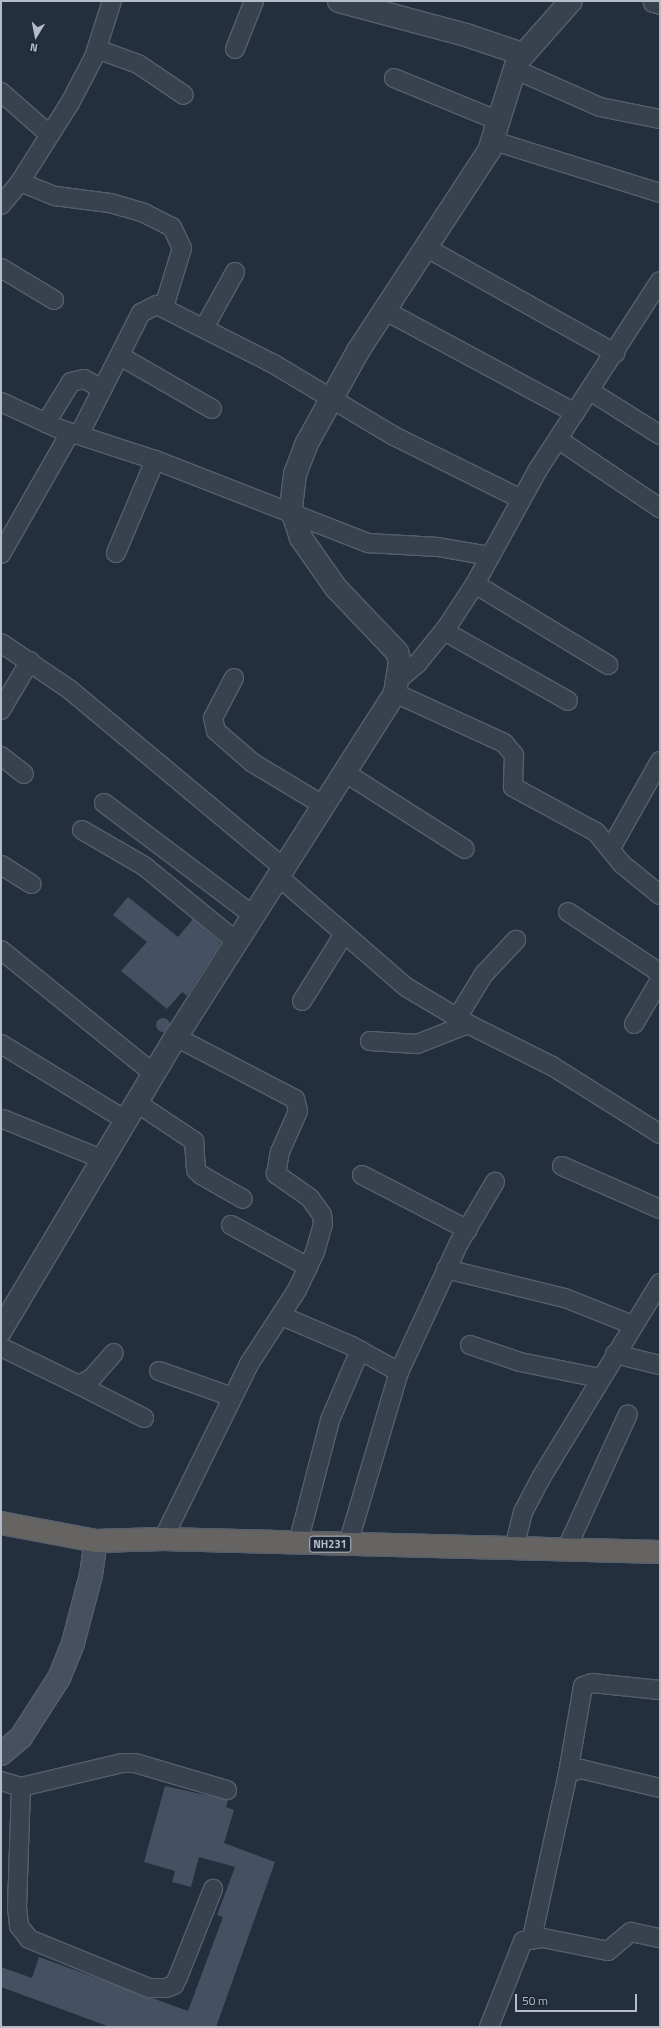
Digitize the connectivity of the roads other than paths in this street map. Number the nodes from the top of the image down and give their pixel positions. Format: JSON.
{"nodes":[{"id":1,"x":112,"y":1,"type":"edge"},
{"id":2,"x":254,"y":1,"type":"edge"},
{"id":3,"x":339,"y":1,"type":"edge"},
{"id":4,"x":571,"y":1,"type":"edge"},
{"id":5,"x":387,"y":7,"type":"edge"},
{"id":6,"x":97,"y":49,"type":"junction"},
{"id":7,"x":235,"y":49,"type":"dead end"},
{"id":8,"x":518,"y":61,"type":"junction"},
{"id":9,"x":394,"y":78,"type":"dead end"},
{"id":10,"x":1,"y":92,"type":"edge"},
{"id":11,"x":184,"y":94,"type":"dead end"},
{"id":12,"x":660,"y":119,"type":"edge"},
{"id":13,"x":497,"y":131,"type":"junction"},
{"id":14,"x":50,"y":135,"type":"junction"},
{"id":15,"x":20,"y":182,"type":"junction"},
{"id":16,"x":660,"y":193,"type":"edge"},
{"id":17,"x":1,"y":205,"type":"edge"},
{"id":18,"x":425,"y":247,"type":"junction"},
{"id":19,"x":1,"y":268,"type":"edge"},
{"id":20,"x":235,"y":272,"type":"dead end"},
{"id":21,"x":660,"y":281,"type":"edge"},
{"id":22,"x":54,"y":300,"type":"dead end"},
{"id":23,"x":164,"y":307,"type":"junction"},
{"id":24,"x":384,"y":310,"type":"junction"},
{"id":25,"x":204,"y":328,"type":"junction"},
{"id":26,"x":615,"y":353,"type":"junction"},
{"id":27,"x":120,"y":356,"type":"junction"},
{"id":28,"x":102,"y":389,"type":"junction"},
{"id":29,"x":590,"y":391,"type":"junction"},
{"id":30,"x":331,"y":399,"type":"junction"},
{"id":31,"x":1,"y":402,"type":"edge"},
{"id":32,"x":212,"y":409,"type":"dead end"},
{"id":33,"x":576,"y":413,"type":"junction"},
{"id":34,"x":46,"y":423,"type":"junction"},
{"id":35,"x":74,"y":434,"type":"junction"},
{"id":36,"x":660,"y":435,"type":"edge"},
{"id":37,"x":559,"y":440,"type":"junction"},
{"id":38,"x":155,"y":460,"type":"junction"},
{"id":39,"x":521,"y":499,"type":"junction"},
{"id":40,"x":660,"y":508,"type":"edge"},
{"id":41,"x":292,"y":513,"type":"junction"},
{"id":42,"x":116,"y":553,"type":"dead end"},
{"id":43,"x":1,"y":554,"type":"edge"},
{"id":44,"x":490,"y":556,"type":"junction"},
{"id":45,"x":475,"y":584,"type":"junction"},
{"id":46,"x":444,"y":631,"type":"junction"},
{"id":47,"x":1,"y":642,"type":"edge"},
{"id":48,"x":30,"y":661,"type":"junction"},
{"id":49,"x":608,"y":665,"type":"dead end"},
{"id":50,"x":234,"y":678,"type":"dead end"},
{"id":51,"x":397,"y":686,"type":"junction"},
{"id":52,"x":568,"y":701,"type":"dead end"},
{"id":53,"x":1,"y":710,"type":"edge"},
{"id":54,"x":1,"y":756,"type":"edge"},
{"id":55,"x":660,"y":761,"type":"edge"},
{"id":56,"x":344,"y":772,"type":"junction"},
{"id":57,"x":24,"y":774,"type":"dead end"},
{"id":58,"x":104,"y":803,"type":"dead end"},
{"id":59,"x":323,"y":805,"type":"junction"},
{"id":60,"x":82,"y":830,"type":"dead end"},
{"id":61,"x":611,"y":848,"type":"junction"},
{"id":62,"x":465,"y":849,"type":"dead end"},
{"id":63,"x":1,"y":865,"type":"edge"},
{"id":64,"x":282,"y":873,"type":"junction"},
{"id":65,"x":32,"y":884,"type":"dead end"},
{"id":66,"x":660,"y":895,"type":"edge"},
{"id":67,"x":568,"y":912,"type":"dead end"},
{"id":68,"x":254,"y":916,"type":"junction"},
{"id":69,"x":344,"y":934,"type":"junction"},
{"id":70,"x":516,"y":940,"type":"dead end"},
{"id":71,"x":237,"y":942,"type":"junction"},
{"id":72,"x":1,"y":950,"type":"edge"},
{"id":73,"x":660,"y":973,"type":"edge"},
{"id":74,"x":660,"y":980,"type":"edge"},
{"id":75,"x":302,"y":1001,"type":"dead end"},
{"id":76,"x":463,"y":1021,"type":"junction"},
{"id":77,"x":634,"y":1024,"type":"dead end"},
{"id":78,"x":176,"y":1037,"type":"junction"},
{"id":79,"x":370,"y":1041,"type":"dead end"},
{"id":80,"x":1,"y":1044,"type":"edge"},
{"id":81,"x":154,"y":1074,"type":"junction"},
{"id":82,"x":132,"y":1112,"type":"junction"},
{"id":83,"x":3,"y":1119,"type":"dead end"},
{"id":84,"x":660,"y":1134,"type":"edge"},
{"id":85,"x":104,"y":1160,"type":"junction"},
{"id":86,"x":562,"y":1166,"type":"dead end"},
{"id":87,"x":362,"y":1175,"type":"dead end"},
{"id":88,"x":495,"y":1182,"type":"dead end"},
{"id":89,"x":243,"y":1199,"type":"dead end"},
{"id":90,"x":660,"y":1209,"type":"edge"},
{"id":91,"x":231,"y":1225,"type":"dead end"},
{"id":92,"x":468,"y":1230,"type":"junction"},
{"id":93,"x":308,"y":1267,"type":"junction"},
{"id":94,"x":446,"y":1269,"type":"junction"},
{"id":95,"x":660,"y":1283,"type":"edge"},
{"id":96,"x":282,"y":1316,"type":"junction"},
{"id":97,"x":4,"y":1321,"type":"edge"},
{"id":98,"x":633,"y":1325,"type":"junction"},
{"id":99,"x":470,"y":1345,"type":"dead end"},
{"id":100,"x":1,"y":1348,"type":"edge"},
{"id":101,"x":360,"y":1350,"type":"junction"},
{"id":102,"x":114,"y":1352,"type":"dead end"},
{"id":103,"x":615,"y":1354,"type":"junction"},
{"id":104,"x":660,"y":1365,"type":"edge"},
{"id":105,"x":159,"y":1371,"type":"dead end"},
{"id":106,"x":399,"y":1372,"type":"junction"},
{"id":107,"x":600,"y":1378,"type":"junction"},
{"id":108,"x":79,"y":1385,"type":"junction"},
{"id":109,"x":232,"y":1397,"type":"junction"},
{"id":110,"x":628,"y":1414,"type":"dead end"},
{"id":111,"x":144,"y":1418,"type":"dead end"},
{"id":112,"x":1,"y":1524,"type":"edge"},
{"id":113,"x":163,"y":1539,"type":"junction"},
{"id":114,"x":96,"y":1541,"type":"junction"},
{"id":115,"x":298,"y":1543,"type":"junction"},
{"id":116,"x":348,"y":1544,"type":"junction"},
{"id":117,"x":514,"y":1548,"type":"junction"},
{"id":118,"x":566,"y":1550,"type":"junction"},
{"id":119,"x":660,"y":1552,"type":"edge"},
{"id":120,"x":660,"y":1690,"type":"edge"},
{"id":121,"x":1,"y":1754,"type":"edge"},
{"id":122,"x":568,"y":1773,"type":"junction"},
{"id":123,"x":1,"y":1781,"type":"edge"},
{"id":124,"x":21,"y":1787,"type":"junction"},
{"id":125,"x":660,"y":1788,"type":"edge"},
{"id":126,"x":227,"y":1790,"type":"dead end"},
{"id":127,"x":213,"y":1889,"type":"dead end"},
{"id":128,"x":532,"y":1938,"type":"junction"},
{"id":129,"x":660,"y":1938,"type":"edge"},
{"id":130,"x":489,"y":2027,"type":"edge"}],
"edges":[{"from":1,"to":6,"type":"street"},
{"from":2,"to":7,"type":"street"},
{"from":3,"to":5,"type":"street"},
{"from":4,"to":8,"type":"street"},
{"from":5,"to":8,"type":"street"},
{"from":6,"to":11,"type":"street"},
{"from":6,"to":14,"type":"street"},
{"from":8,"to":12,"type":"street"},
{"from":8,"to":13,"type":"street"},
{"from":9,"to":13,"type":"street"},
{"from":10,"to":14,"type":"street"},
{"from":13,"to":16,"type":"street"},
{"from":13,"to":18,"type":"street"},
{"from":14,"to":15,"type":"street"},
{"from":15,"to":17,"type":"street"},
{"from":15,"to":23,"type":"street"},
{"from":18,"to":24,"type":"street"},
{"from":18,"to":26,"type":"street"},
{"from":19,"to":22,"type":"street"},
{"from":20,"to":25,"type":"street"},
{"from":21,"to":26,"type":"street"},
{"from":23,"to":25,"type":"street"},
{"from":23,"to":27,"type":"street"},
{"from":24,"to":30,"type":"street"},
{"from":24,"to":33,"type":"street"},
{"from":25,"to":30,"type":"street"},
{"from":26,"to":29,"type":"street"},
{"from":27,"to":28,"type":"street"},
{"from":27,"to":32,"type":"street"},
{"from":28,"to":34,"type":"street"},
{"from":28,"to":35,"type":"street"},
{"from":29,"to":33,"type":"street"},
{"from":29,"to":36,"type":"street"},
{"from":30,"to":39,"type":"street"},
{"from":30,"to":41,"type":"street"},
{"from":31,"to":34,"type":"street"},
{"from":33,"to":37,"type":"street"},
{"from":34,"to":35,"type":"street"},
{"from":35,"to":38,"type":"street"},
{"from":35,"to":43,"type":"street"},
{"from":37,"to":39,"type":"street"},
{"from":37,"to":40,"type":"street"},
{"from":38,"to":41,"type":"street"},
{"from":38,"to":42,"type":"street"},
{"from":39,"to":44,"type":"street"},
{"from":41,"to":44,"type":"street"},
{"from":41,"to":51,"type":"street"},
{"from":44,"to":45,"type":"street"},
{"from":45,"to":46,"type":"street"},
{"from":45,"to":49,"type":"street"},
{"from":46,"to":51,"type":"street"},
{"from":46,"to":52,"type":"street"},
{"from":47,"to":48,"type":"street"},
{"from":48,"to":53,"type":"street"},
{"from":48,"to":64,"type":"street"},
{"from":50,"to":59,"type":"street"},
{"from":51,"to":56,"type":"street"},
{"from":51,"to":61,"type":"street"},
{"from":54,"to":57,"type":"street"},
{"from":55,"to":61,"type":"street"},
{"from":56,"to":59,"type":"street"},
{"from":56,"to":62,"type":"street"},
{"from":58,"to":68,"type":"street"},
{"from":59,"to":64,"type":"street"},
{"from":60,"to":71,"type":"street"},
{"from":61,"to":66,"type":"street"},
{"from":63,"to":65,"type":"street"},
{"from":64,"to":68,"type":"street"},
{"from":64,"to":69,"type":"street"},
{"from":67,"to":73,"type":"street"},
{"from":68,"to":71,"type":"street"},
{"from":69,"to":75,"type":"street"},
{"from":69,"to":76,"type":"street"},
{"from":70,"to":76,"type":"street"},
{"from":71,"to":78,"type":"street"},
{"from":72,"to":81,"type":"street"},
{"from":74,"to":77,"type":"street"},
{"from":76,"to":79,"type":"street"},
{"from":76,"to":84,"type":"street"},
{"from":78,"to":81,"type":"street"},
{"from":78,"to":93,"type":"street"},
{"from":80,"to":82,"type":"street"},
{"from":81,"to":82,"type":"street"},
{"from":82,"to":85,"type":"street"},
{"from":82,"to":89,"type":"street"},
{"from":83,"to":85,"type":"street"},
{"from":85,"to":97,"type":"street"},
{"from":86,"to":90,"type":"street"},
{"from":87,"to":92,"type":"street"},
{"from":88,"to":92,"type":"street"},
{"from":91,"to":93,"type":"street"},
{"from":92,"to":94,"type":"street"},
{"from":93,"to":96,"type":"street"},
{"from":94,"to":98,"type":"street"},
{"from":94,"to":106,"type":"street"},
{"from":95,"to":98,"type":"street"},
{"from":96,"to":101,"type":"street"},
{"from":96,"to":109,"type":"street"},
{"from":98,"to":103,"type":"street"},
{"from":99,"to":107,"type":"street"},
{"from":100,"to":108,"type":"street"},
{"from":101,"to":106,"type":"street"},
{"from":101,"to":115,"type":"street"},
{"from":102,"to":108,"type":"street"},
{"from":103,"to":104,"type":"street"},
{"from":103,"to":107,"type":"street"},
{"from":105,"to":109,"type":"street"},
{"from":106,"to":116,"type":"street"},
{"from":107,"to":117,"type":"street"},
{"from":108,"to":111,"type":"street"},
{"from":109,"to":113,"type":"street"},
{"from":110,"to":118,"type":"street"},
{"from":112,"to":114,"type":"highway","number":"NH231"},
{"from":113,"to":114,"type":"highway","number":"NH231"},
{"from":113,"to":115,"type":"highway","number":"NH231"},
{"from":114,"to":121,"type":"main road"},
{"from":115,"to":116,"type":"highway","number":"NH231"},
{"from":116,"to":117,"type":"highway","number":"NH231"},
{"from":117,"to":118,"type":"highway","number":"NH231"},
{"from":118,"to":119,"type":"highway","number":"NH231"},
{"from":120,"to":122,"type":"street"},
{"from":122,"to":125,"type":"street"},
{"from":122,"to":128,"type":"street"},
{"from":123,"to":124,"type":"street"},
{"from":124,"to":126,"type":"street"},
{"from":124,"to":127,"type":"street"},
{"from":128,"to":129,"type":"street"},
{"from":128,"to":130,"type":"street"}]}
